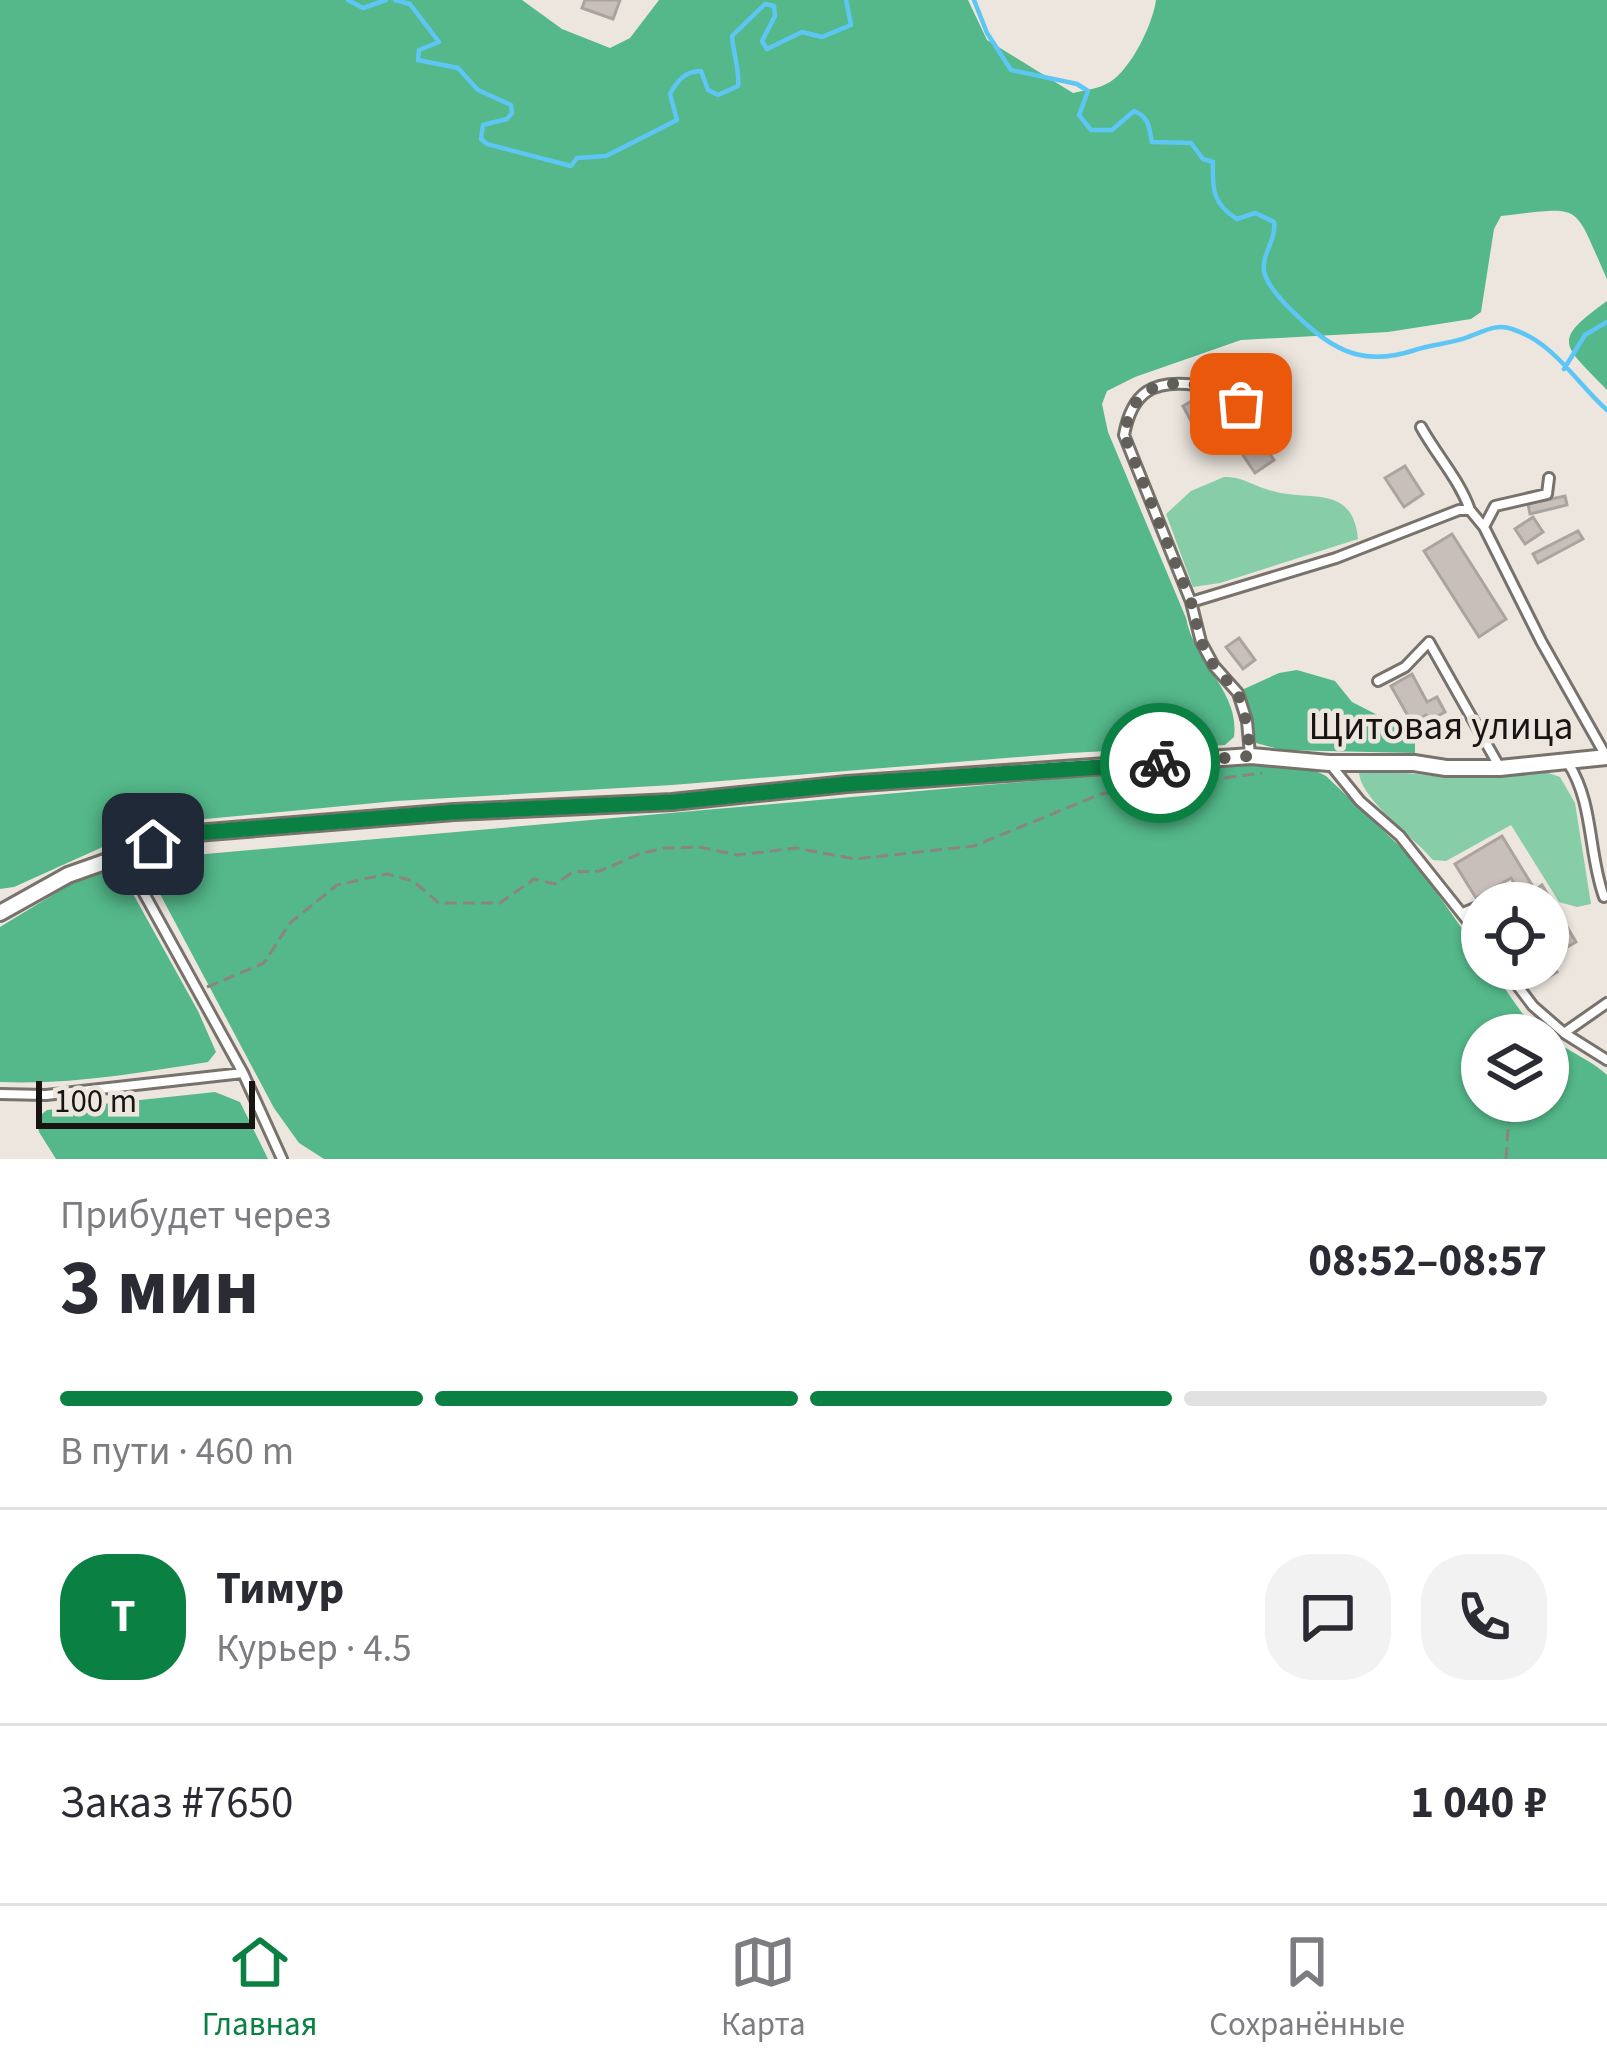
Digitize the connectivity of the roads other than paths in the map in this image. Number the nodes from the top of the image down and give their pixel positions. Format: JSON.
{"nodes":[{"id":1,"x":1241,"y":404,"type":"dead end"},
{"id":2,"x":1421,"y":427,"type":"dead end"},
{"id":3,"x":1549,"y":478,"type":"dead end"},
{"id":4,"x":1470,"y":510,"type":"junction"},
{"id":5,"x":1484,"y":527,"type":"junction"},
{"id":6,"x":1191,"y":602,"type":"junction"},
{"id":7,"x":1378,"y":682,"type":"dead end"},
{"id":8,"x":1251,"y":756,"type":"junction"},
{"id":9,"x":1607,"y":757,"type":"edge"},
{"id":10,"x":1567,"y":762,"type":"junction"},
{"id":11,"x":1330,"y":764,"type":"junction"},
{"id":12,"x":1500,"y":768,"type":"junction"},
{"id":13,"x":122,"y":854,"type":"junction"},
{"id":14,"x":1604,"y":897,"type":"edge"},
{"id":15,"x":16,"y":901,"type":"junction"},
{"id":16,"x":0,"y":904,"type":"edge"},
{"id":17,"x":0,"y":913,"type":"edge"},
{"id":18,"x":1461,"y":913,"type":"edge"},
{"id":19,"x":1520,"y":990,"type":"edge"},
{"id":20,"x":1607,"y":1003,"type":"edge"},
{"id":21,"x":1542,"y":1014,"type":"edge"},
{"id":22,"x":1569,"y":1030,"type":"edge"},
{"id":23,"x":1569,"y":1036,"type":"edge"},
{"id":24,"x":1607,"y":1060,"type":"edge"},
{"id":25,"x":243,"y":1073,"type":"junction"},
{"id":26,"x":0,"y":1094,"type":"edge"},
{"id":27,"x":282,"y":1159,"type":"edge"}],
"edges":[{"from":1,"to":6,"type":"lane"},
{"from":2,"to":4,"type":"lane"},
{"from":3,"to":5,"type":"lane"},
{"from":4,"to":5,"type":"lane"},
{"from":4,"to":6,"type":"lane"},
{"from":5,"to":9,"type":"lane"},
{"from":6,"to":8,"type":"lane"},
{"from":7,"to":12,"type":"lane"},
{"from":8,"to":11,"type":"street","name":"Щитовая улица"},
{"from":8,"to":13,"type":"street","name":"Щитовая улица"},
{"from":9,"to":10,"type":"street","name":"Щитовая улица"},
{"from":10,"to":12,"type":"street","name":"Щитовая улица"},
{"from":10,"to":14,"type":"lane"},
{"from":11,"to":12,"type":"street","name":"Щитовая улица"},
{"from":11,"to":18,"type":"lane"},
{"from":13,"to":15,"type":"street","name":"Щитовая улица"},
{"from":13,"to":25,"type":"lane"},
{"from":15,"to":16,"type":"lane"},
{"from":15,"to":17,"type":"street","name":"Щитовая улица"},
{"from":19,"to":21,"type":"lane"},
{"from":20,"to":22,"type":"lane"},
{"from":23,"to":24,"type":"lane"},
{"from":25,"to":26,"type":"lane"},
{"from":25,"to":27,"type":"lane"}]}
